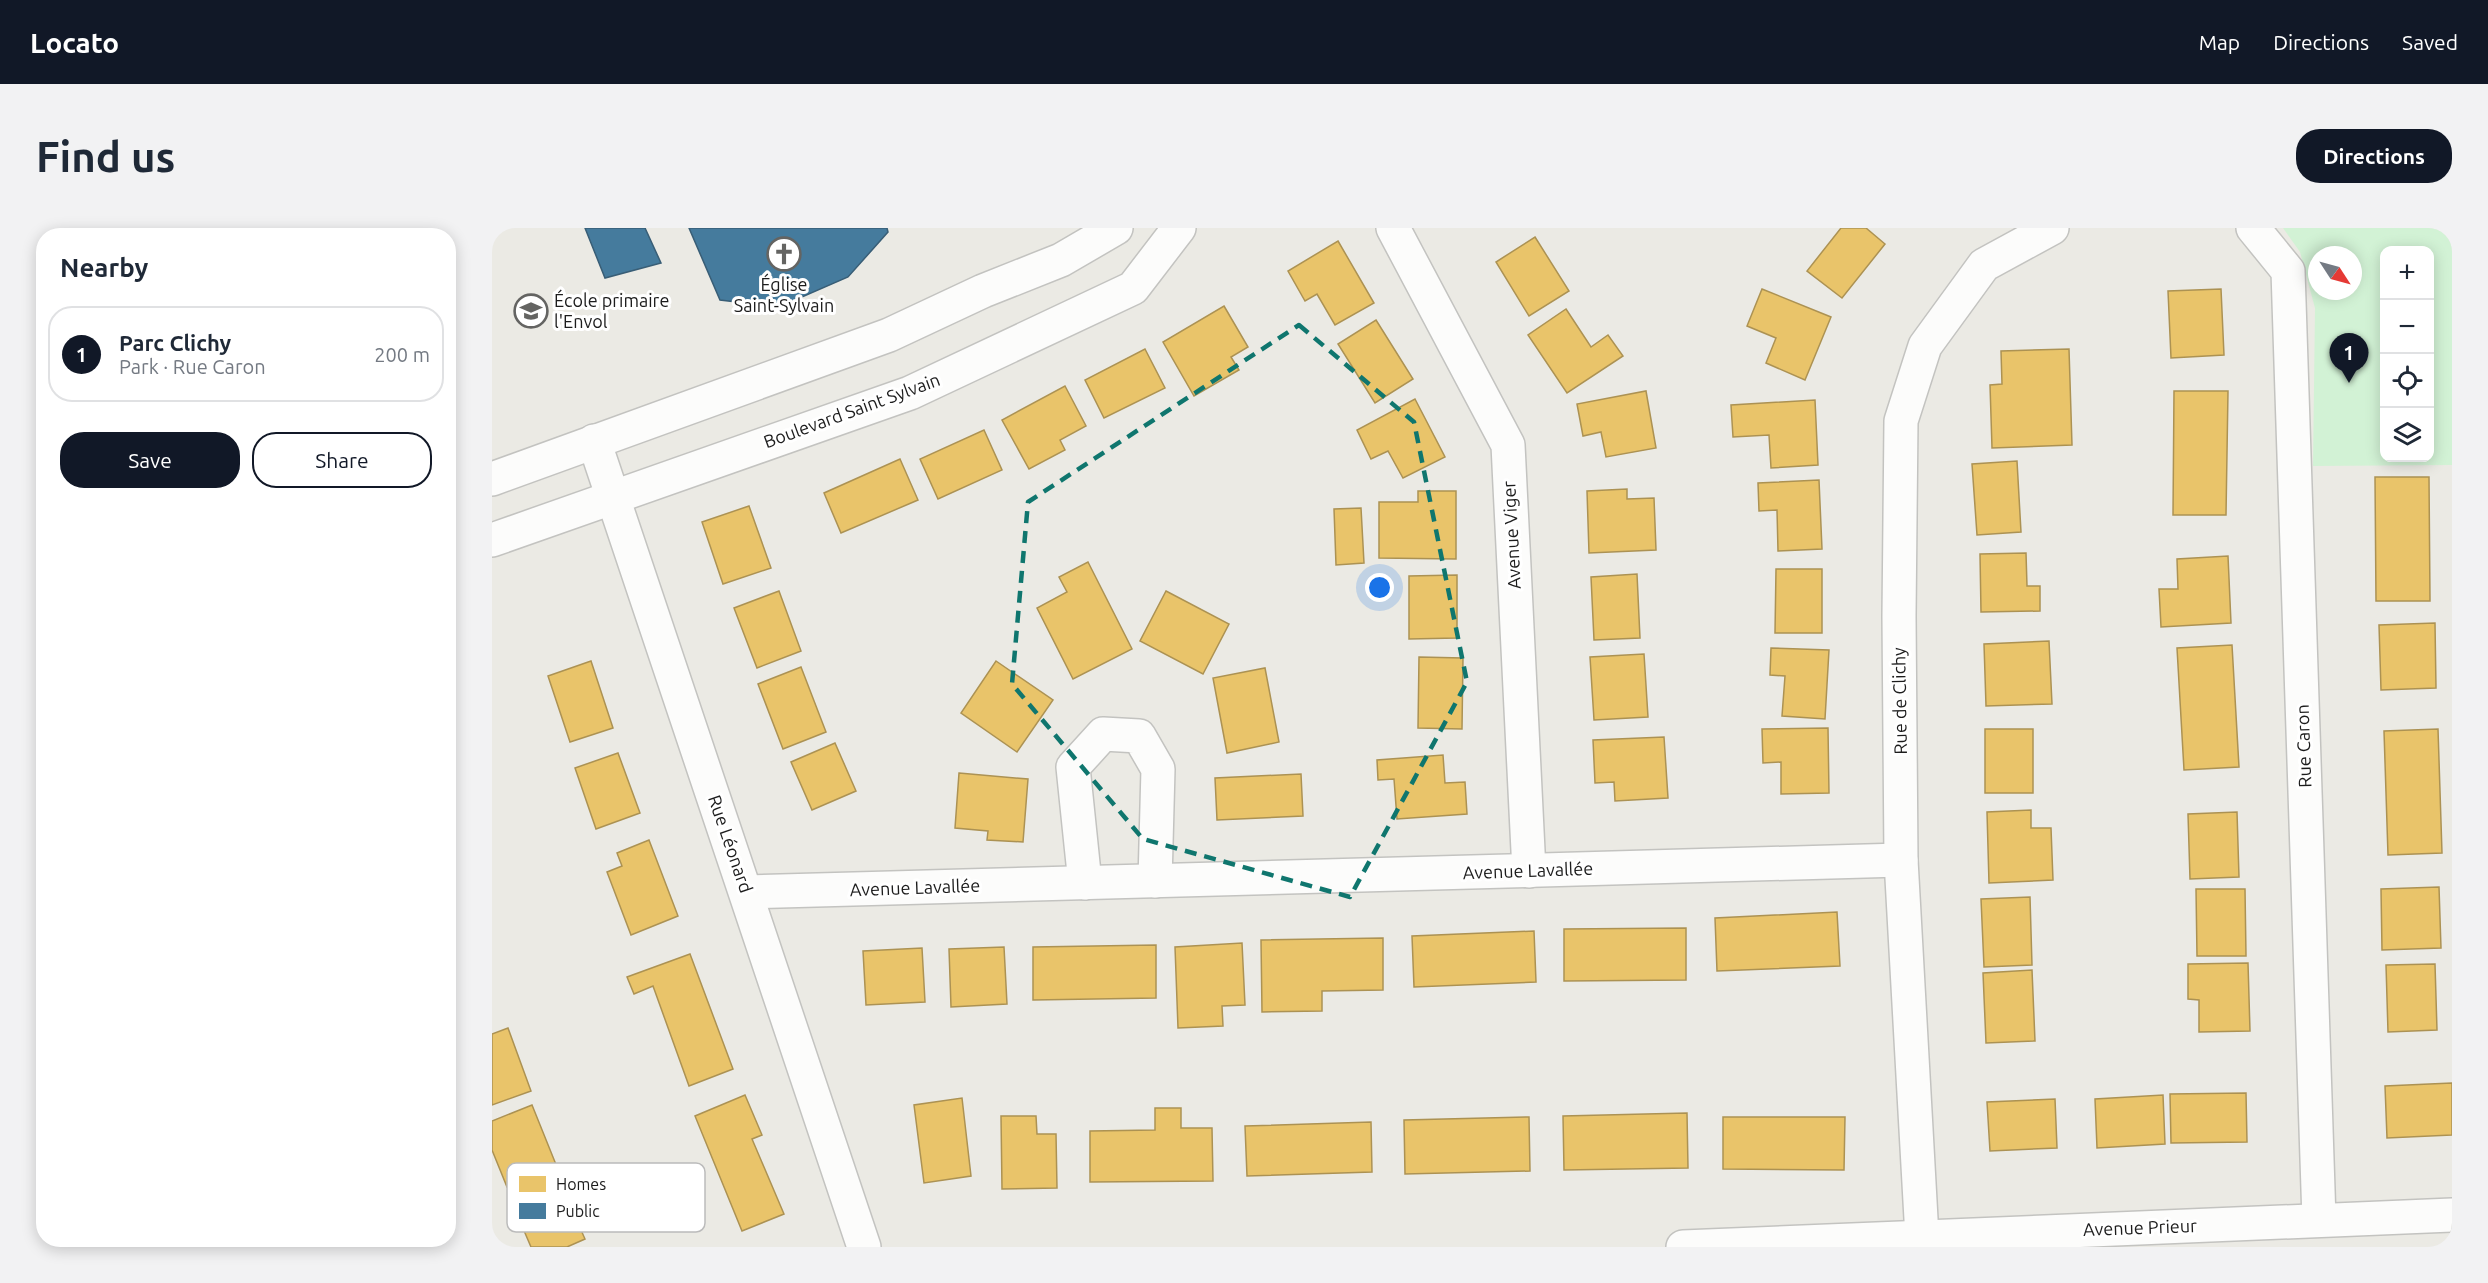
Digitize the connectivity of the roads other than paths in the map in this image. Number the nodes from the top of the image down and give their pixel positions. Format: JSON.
{"nodes":[{"id":1,"x":1116,"y":228,"type":"edge"},
{"id":2,"x":1179,"y":228,"type":"edge"},
{"id":3,"x":1393,"y":228,"type":"edge"},
{"id":4,"x":2052,"y":228,"type":"edge"},
{"id":5,"x":2253,"y":228,"type":"edge"},
{"id":6,"x":594,"y":441,"type":"junction"},
{"id":7,"x":492,"y":479,"type":"edge"},
{"id":8,"x":613,"y":498,"type":"junction"},
{"id":9,"x":492,"y":540,"type":"edge"},
{"id":10,"x":1901,"y":860,"type":"junction"},
{"id":11,"x":1528,"y":871,"type":"junction"},
{"id":12,"x":1155,"y":881,"type":"junction"},
{"id":13,"x":1085,"y":883,"type":"junction"},
{"id":14,"x":746,"y":892,"type":"junction"},
{"id":15,"x":2452,"y":1215,"type":"edge"},
{"id":16,"x":2319,"y":1220,"type":"junction"},
{"id":17,"x":1922,"y":1237,"type":"junction"},
{"id":18,"x":864,"y":1247,"type":"edge"},
{"id":19,"x":1683,"y":1247,"type":"edge"}],
"edges":[{"from":1,"to":6,"type":"street"},
{"from":2,"to":8,"type":"street","name":"Boulevard Saint Sylvain"},
{"from":3,"to":11,"type":"street","name":"Avenue Viger"},
{"from":4,"to":10,"type":"street","name":"Rue de Clichy"},
{"from":5,"to":16,"type":"street","name":"Rue Caron"},
{"from":6,"to":7,"type":"street"},
{"from":6,"to":8,"type":"street","name":"Rue Léonard"},
{"from":8,"to":9,"type":"street","name":"Boulevard Saint Sylvain"},
{"from":8,"to":14,"type":"street","name":"Rue Léonard"},
{"from":10,"to":11,"type":"street","name":"Avenue Lavallée"},
{"from":10,"to":17,"type":"street","name":"Rue de Clichy"},
{"from":11,"to":12,"type":"street","name":"Avenue Lavallée"},
{"from":12,"to":13,"type":"street","name":"Avenue Lavallée"},
{"from":12,"to":13,"type":"street"},
{"from":13,"to":14,"type":"street","name":"Avenue Lavallée"},
{"from":14,"to":18,"type":"street","name":"Rue Léonard"},
{"from":15,"to":16,"type":"street","name":"Avenue Prieur"},
{"from":16,"to":17,"type":"street","name":"Avenue Prieur"},
{"from":17,"to":19,"type":"street","name":"Avenue Prieur"}]}
